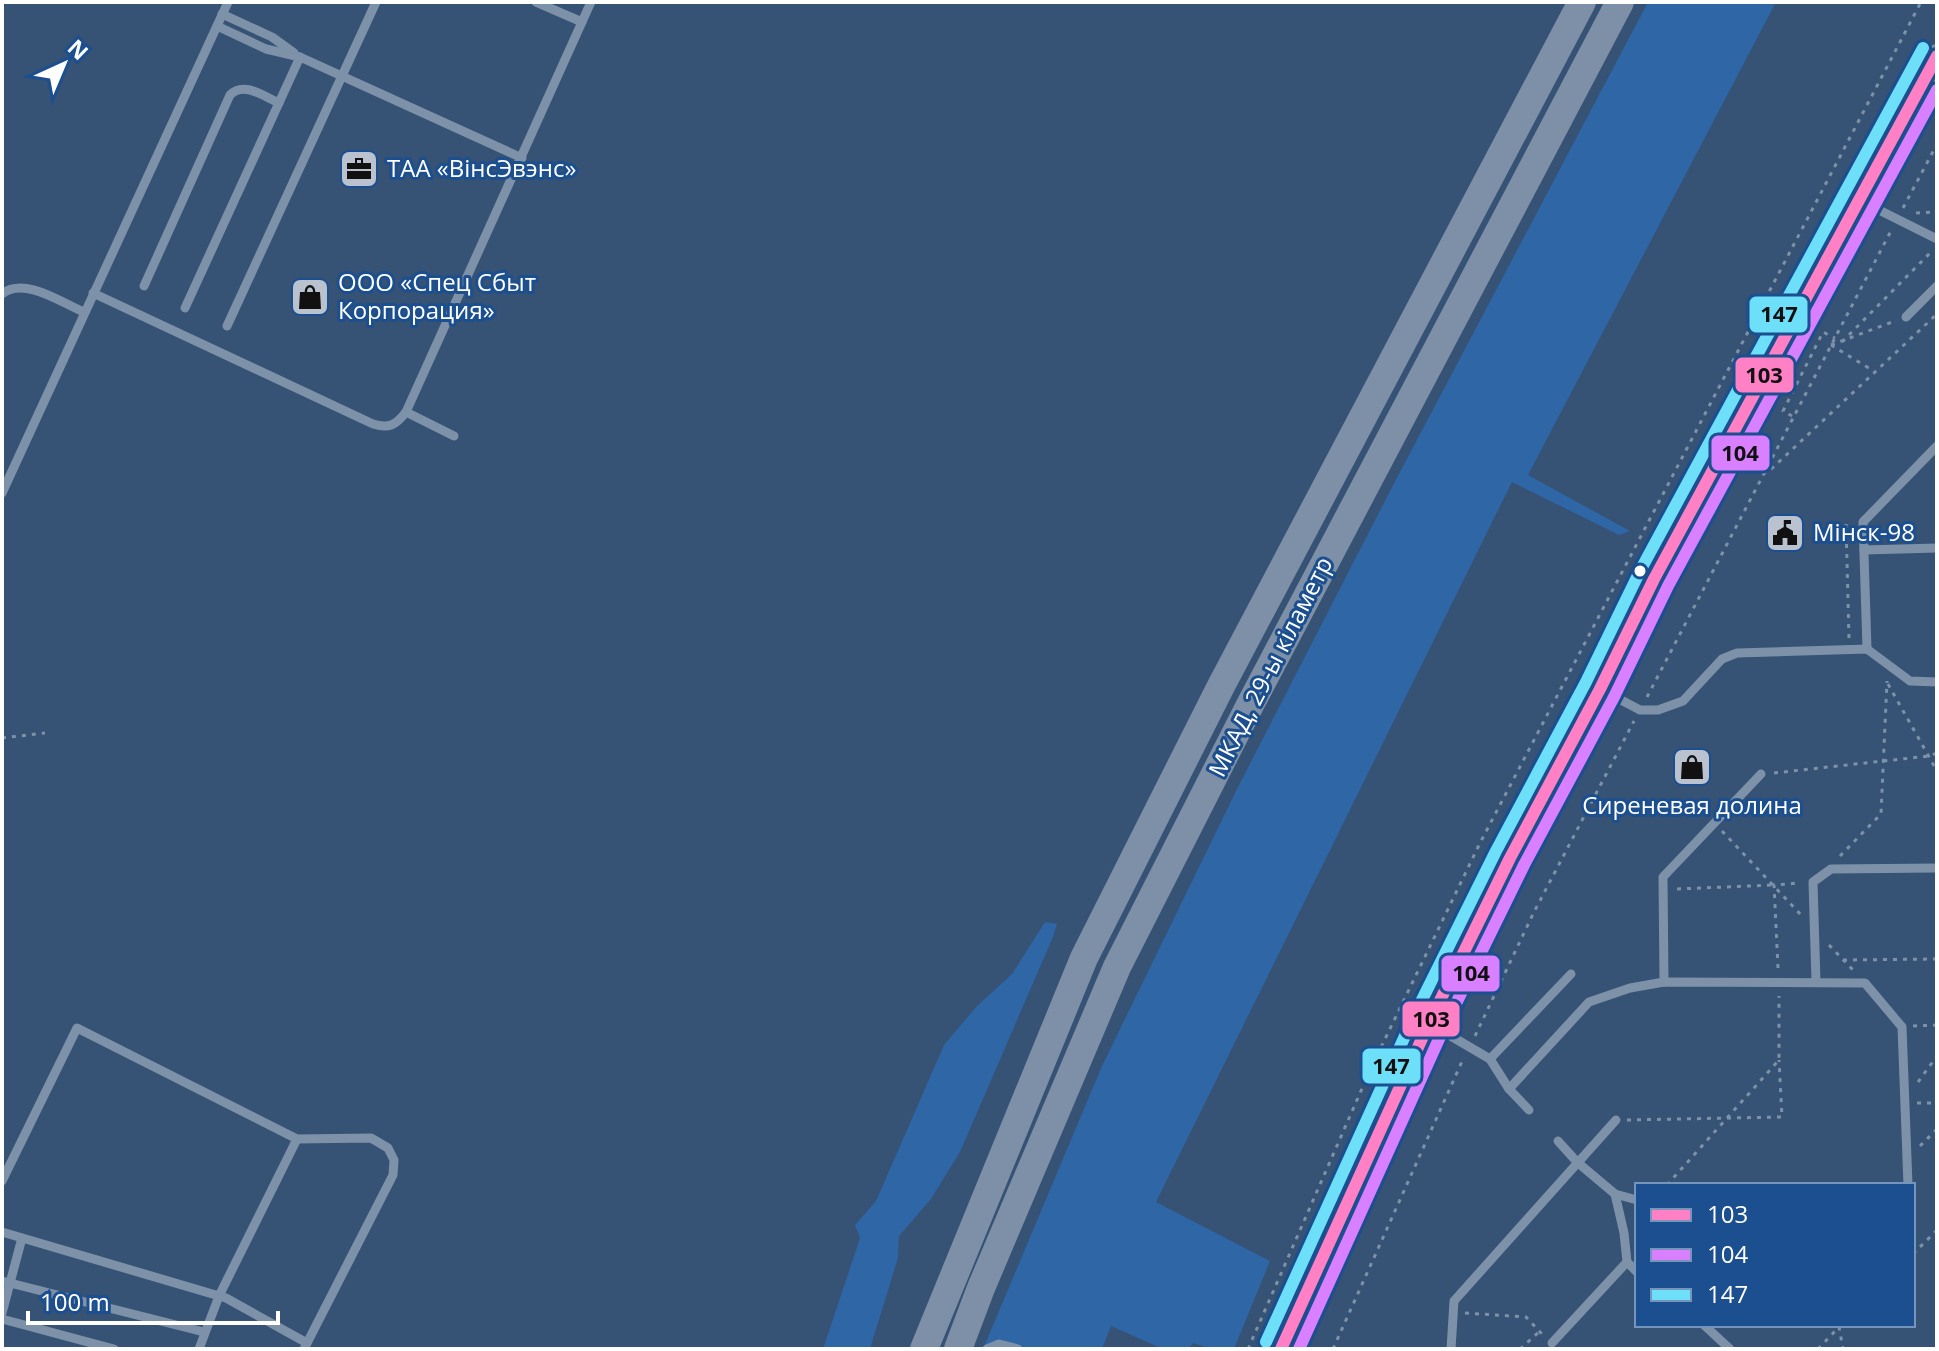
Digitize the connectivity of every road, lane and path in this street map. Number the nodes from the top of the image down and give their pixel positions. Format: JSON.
{"nodes":[{"id":1,"x":228,"y":2,"type":"edge"},
{"id":2,"x":376,"y":2,"type":"edge"},
{"id":3,"x":536,"y":2,"type":"edge"},
{"id":4,"x":591,"y":2,"type":"edge"},
{"id":5,"x":1582,"y":2,"type":"edge"},
{"id":6,"x":1620,"y":2,"type":"edge"},
{"id":7,"x":1921,"y":2,"type":"edge"},
{"id":8,"x":222,"y":14,"type":"junction"},
{"id":9,"x":582,"y":22,"type":"junction"},
{"id":10,"x":217,"y":26,"type":"junction"},
{"id":11,"x":1937,"y":56,"type":"edge"},
{"id":12,"x":300,"y":57,"type":"junction"},
{"id":13,"x":342,"y":76,"type":"junction"},
{"id":14,"x":279,"y":103,"type":"junction"},
{"id":15,"x":1937,"y":144,"type":"edge"},
{"id":16,"x":522,"y":158,"type":"junction"},
{"id":17,"x":1861,"y":201,"type":"junction"},
{"id":18,"x":1937,"y":212,"type":"edge"},
{"id":19,"x":1897,"y":219,"type":"junction"},
{"id":20,"x":1937,"y":239,"type":"edge"},
{"id":21,"x":1937,"y":246,"type":"edge"},
{"id":22,"x":144,"y":286,"type":"dead end"},
{"id":23,"x":1937,"y":286,"type":"edge"},
{"id":24,"x":93,"y":293,"type":"junction"},
{"id":25,"x":2,"y":294,"type":"edge"},
{"id":26,"x":185,"y":308,"type":"dead end"},
{"id":27,"x":84,"y":312,"type":"junction"},
{"id":28,"x":1937,"y":314,"type":"edge"},
{"id":29,"x":1906,"y":317,"type":"joint"},
{"id":30,"x":227,"y":326,"type":"dead end"},
{"id":31,"x":1835,"y":338,"type":"junction"},
{"id":32,"x":1842,"y":342,"type":"junction"},
{"id":33,"x":1831,"y":345,"type":"junction"},
{"id":34,"x":1873,"y":371,"type":"junction"},
{"id":35,"x":406,"y":412,"type":"junction"},
{"id":36,"x":1793,"y":416,"type":"junction"},
{"id":37,"x":454,"y":436,"type":"dead end"},
{"id":38,"x":1937,"y":446,"type":"edge"},
{"id":39,"x":1763,"y":471,"type":"junction"},
{"id":40,"x":2,"y":493,"type":"edge"},
{"id":41,"x":1651,"y":517,"type":"junction"},
{"id":42,"x":1662,"y":522,"type":"dead end"},
{"id":43,"x":1937,"y":548,"type":"edge"},
{"id":44,"x":1864,"y":550,"type":"junction"},
{"id":45,"x":1867,"y":649,"type":"junction"},
{"id":46,"x":1887,"y":682,"type":"dead end"},
{"id":47,"x":1937,"y":682,"type":"edge"},
{"id":48,"x":1600,"y":689,"type":"junction"},
{"id":49,"x":1640,"y":710,"type":"junction"},
{"id":50,"x":45,"y":733,"type":"dead end"},
{"id":51,"x":2,"y":738,"type":"edge"},
{"id":52,"x":1937,"y":753,"type":"edge"},
{"id":53,"x":1929,"y":756,"type":"junction"},
{"id":54,"x":1937,"y":771,"type":"edge"},
{"id":55,"x":1761,"y":774,"type":"joint"},
{"id":56,"x":1715,"y":823,"type":"junction"},
{"id":57,"x":1937,"y":868,"type":"edge"},
{"id":58,"x":1774,"y":885,"type":"junction"},
{"id":59,"x":1663,"y":889,"type":"junction"},
{"id":60,"x":1814,"y":929,"type":"junction"},
{"id":61,"x":1937,"y":959,"type":"edge"},
{"id":62,"x":1571,"y":974,"type":"dead end"},
{"id":63,"x":1664,"y":982,"type":"junction"},
{"id":64,"x":1816,"y":982,"type":"junction"},
{"id":65,"x":1429,"y":1023,"type":"junction"},
{"id":66,"x":1937,"y":1025,"type":"edge"},
{"id":67,"x":1902,"y":1027,"type":"junction"},
{"id":68,"x":1470,"y":1046,"type":"junction"},
{"id":69,"x":1937,"y":1056,"type":"edge"},
{"id":70,"x":1490,"y":1059,"type":"junction"},
{"id":71,"x":1779,"y":1060,"type":"dead end"},
{"id":72,"x":1509,"y":1089,"type":"junction"},
{"id":73,"x":1903,"y":1103,"type":"junction"},
{"id":74,"x":1937,"y":1103,"type":"edge"},
{"id":75,"x":1529,"y":1110,"type":"dead end"},
{"id":76,"x":1616,"y":1120,"type":"joint"},
{"id":77,"x":1937,"y":1129,"type":"edge"},
{"id":78,"x":297,"y":1139,"type":"junction"},
{"id":79,"x":1558,"y":1141,"type":"dead end"},
{"id":80,"x":1907,"y":1159,"type":"junction"},
{"id":81,"x":1577,"y":1162,"type":"junction"},
{"id":82,"x":2,"y":1181,"type":"edge"},
{"id":83,"x":1908,"y":1183,"type":"edge"},
{"id":84,"x":1615,"y":1194,"type":"junction"},
{"id":85,"x":1635,"y":1199,"type":"edge"},
{"id":86,"x":1937,"y":1230,"type":"edge"},
{"id":87,"x":2,"y":1232,"type":"edge"},
{"id":88,"x":22,"y":1238,"type":"junction"},
{"id":89,"x":1915,"y":1252,"type":"edge"},
{"id":90,"x":1627,"y":1262,"type":"junction"},
{"id":91,"x":1635,"y":1270,"type":"edge"},
{"id":92,"x":6,"y":1282,"type":"edge"},
{"id":93,"x":219,"y":1296,"type":"junction"},
{"id":94,"x":1453,"y":1312,"type":"junction"},
{"id":95,"x":2,"y":1316,"type":"edge"},
{"id":96,"x":1706,"y":1327,"type":"edge"},
{"id":97,"x":1838,"y":1327,"type":"edge"},
{"id":98,"x":1839,"y":1327,"type":"edge"},
{"id":99,"x":1540,"y":1331,"type":"junction"},
{"id":100,"x":204,"y":1332,"type":"junction"},
{"id":101,"x":1552,"y":1343,"type":"joint"},
{"id":102,"x":306,"y":1346,"type":"edge"},
{"id":103,"x":114,"y":1349,"type":"edge"},
{"id":104,"x":199,"y":1349,"type":"edge"},
{"id":105,"x":924,"y":1349,"type":"edge"},
{"id":106,"x":958,"y":1349,"type":"edge"},
{"id":107,"x":987,"y":1349,"type":"edge"},
{"id":108,"x":1018,"y":1349,"type":"edge"},
{"id":109,"x":1248,"y":1349,"type":"edge"},
{"id":110,"x":1281,"y":1349,"type":"edge"},
{"id":111,"x":1333,"y":1349,"type":"edge"},
{"id":112,"x":1451,"y":1349,"type":"edge"},
{"id":113,"x":1520,"y":1349,"type":"edge"},
{"id":114,"x":1730,"y":1349,"type":"edge"},
{"id":115,"x":1818,"y":1349,"type":"edge"},
{"id":116,"x":1843,"y":1349,"type":"edge"}],
"edges":[{"from":1,"to":8,"type":"lane"},
{"from":2,"to":13,"type":"lane"},
{"from":3,"to":9,"type":"lane"},
{"from":4,"to":9,"type":"lane"},
{"from":5,"to":105,"type":"highway","name":"МКАД, 29-ы кіламетр"},
{"from":6,"to":106,"type":"highway","name":"МКАД, 29-ы кіламетр"},
{"from":7,"to":41,"type":"path"},
{"from":8,"to":10,"type":"lane"},
{"from":8,"to":12,"type":"lane"},
{"from":9,"to":16,"type":"lane"},
{"from":10,"to":12,"type":"lane"},
{"from":10,"to":24,"type":"lane"},
{"from":11,"to":17,"type":"main road"},
{"from":12,"to":13,"type":"lane"},
{"from":12,"to":14,"type":"lane"},
{"from":13,"to":16,"type":"lane"},
{"from":13,"to":30,"type":"lane"},
{"from":14,"to":22,"type":"lane"},
{"from":14,"to":26,"type":"lane"},
{"from":15,"to":18,"type":"path"},
{"from":16,"to":35,"type":"lane"},
{"from":17,"to":19,"type":"lane"},
{"from":17,"to":48,"type":"main road"},
{"from":19,"to":20,"type":"lane"},
{"from":19,"to":31,"type":"path"},
{"from":21,"to":32,"type":"path"},
{"from":23,"to":29,"type":"lane"},
{"from":24,"to":27,"type":"lane"},
{"from":24,"to":35,"type":"lane"},
{"from":25,"to":27,"type":"lane"},
{"from":27,"to":40,"type":"lane"},
{"from":28,"to":34,"type":"path"},
{"from":29,"to":32,"type":"path"},
{"from":31,"to":33,"type":"path"},
{"from":31,"to":36,"type":"path"},
{"from":32,"to":33,"type":"path"},
{"from":33,"to":34,"type":"path"},
{"from":33,"to":36,"type":"path"},
{"from":34,"to":39,"type":"path"},
{"from":35,"to":37,"type":"lane"},
{"from":36,"to":39,"type":"path"},
{"from":38,"to":44,"type":"lane"},
{"from":39,"to":49,"type":"path"},
{"from":41,"to":42,"type":"path"},
{"from":41,"to":109,"type":"path"},
{"from":43,"to":44,"type":"lane"},
{"from":44,"to":45,"type":"lane"},
{"from":45,"to":47,"type":"lane"},
{"from":45,"to":49,"type":"lane"},
{"from":46,"to":53,"type":"path"},
{"from":48,"to":49,"type":"lane"},
{"from":48,"to":65,"type":"main road"},
{"from":49,"to":68,"type":"path"},
{"from":50,"to":51,"type":"path"},
{"from":52,"to":53,"type":"path"},
{"from":53,"to":54,"type":"path"},
{"from":53,"to":55,"type":"path"},
{"from":55,"to":56,"type":"lane"},
{"from":56,"to":58,"type":"path"},
{"from":56,"to":59,"type":"lane"},
{"from":57,"to":60,"type":"lane"},
{"from":58,"to":59,"type":"path"},
{"from":58,"to":60,"type":"path"},
{"from":59,"to":63,"type":"lane"},
{"from":60,"to":61,"type":"path"},
{"from":60,"to":64,"type":"lane"},
{"from":62,"to":70,"type":"lane"},
{"from":63,"to":64,"type":"lane"},
{"from":63,"to":72,"type":"lane"},
{"from":64,"to":67,"type":"lane"},
{"from":65,"to":68,"type":"lane"},
{"from":65,"to":110,"type":"main road"},
{"from":66,"to":67,"type":"path"},
{"from":67,"to":73,"type":"lane"},
{"from":68,"to":70,"type":"lane"},
{"from":68,"to":111,"type":"path"},
{"from":69,"to":73,"type":"path"},
{"from":70,"to":72,"type":"lane"},
{"from":71,"to":76,"type":"path"},
{"from":72,"to":75,"type":"lane"},
{"from":73,"to":74,"type":"path"},
{"from":73,"to":80,"type":"lane"},
{"from":76,"to":81,"type":"lane"},
{"from":77,"to":80,"type":"path"},
{"from":78,"to":82,"type":"lane"},
{"from":78,"to":93,"type":"lane"},
{"from":78,"to":102,"type":"lane"},
{"from":79,"to":81,"type":"lane"},
{"from":80,"to":83,"type":"lane"},
{"from":81,"to":84,"type":"lane"},
{"from":81,"to":94,"type":"lane"},
{"from":84,"to":85,"type":"lane"},
{"from":84,"to":90,"type":"lane"},
{"from":86,"to":89,"type":"path"},
{"from":87,"to":88,"type":"lane"},
{"from":88,"to":92,"type":"lane"},
{"from":88,"to":93,"type":"lane"},
{"from":90,"to":91,"type":"lane"},
{"from":90,"to":101,"type":"lane"},
{"from":92,"to":95,"type":"lane"},
{"from":92,"to":100,"type":"lane"},
{"from":93,"to":100,"type":"lane"},
{"from":93,"to":102,"type":"lane"},
{"from":94,"to":99,"type":"path"},
{"from":94,"to":112,"type":"lane"},
{"from":95,"to":103,"type":"lane"},
{"from":96,"to":114,"type":"lane"},
{"from":97,"to":115,"type":"path"},
{"from":98,"to":116,"type":"path"},
{"from":99,"to":101,"type":"path"},
{"from":99,"to":113,"type":"path"},
{"from":100,"to":104,"type":"lane"},
{"from":107,"to":108,"type":"lane"}]}
